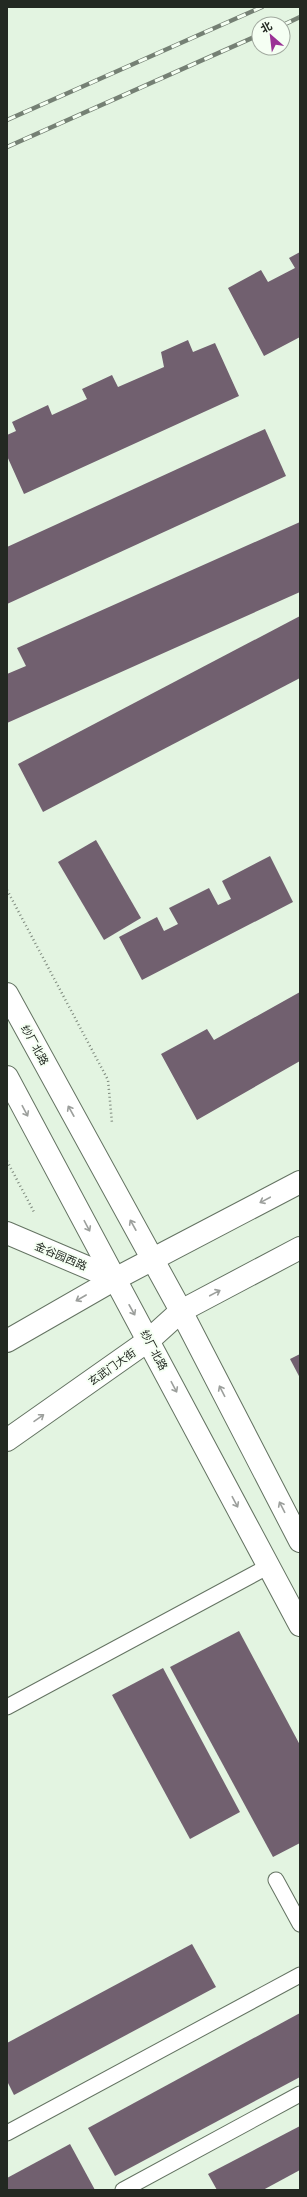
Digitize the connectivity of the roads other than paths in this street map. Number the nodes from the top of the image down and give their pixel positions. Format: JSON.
{"nodes":[{"id":1,"x":7,"y":994,"type":"edge"},
{"id":2,"x":7,"y":1077,"type":"edge"},
{"id":3,"x":300,"y":1182,"type":"edge"},
{"id":4,"x":7,"y":1233,"type":"edge"},
{"id":5,"x":300,"y":1248,"type":"edge"},
{"id":6,"x":152,"y":1260,"type":"junction"},
{"id":7,"x":115,"y":1279,"type":"junction"},
{"id":8,"x":181,"y":1311,"type":"junction"},
{"id":9,"x":149,"y":1340,"type":"junction"},
{"id":10,"x":7,"y":1341,"type":"edge"},
{"id":11,"x":7,"y":1440,"type":"edge"},
{"id":12,"x":300,"y":1541,"type":"edge"},
{"id":13,"x":269,"y":1566,"type":"junction"},
{"id":14,"x":300,"y":1625,"type":"edge"},
{"id":15,"x":7,"y":1707,"type":"edge"},
{"id":16,"x":276,"y":1880,"type":"dead end"},
{"id":17,"x":300,"y":1924,"type":"edge"},
{"id":18,"x":300,"y":1975,"type":"edge"},
{"id":19,"x":300,"y":2094,"type":"edge"},
{"id":20,"x":9,"y":2127,"type":"edge"},
{"id":21,"x":123,"y":2190,"type":"edge"}],
"edges":[{"from":6,"to":1,"type":"main road","name":"纱厂北路","one_way":true},
{"from":2,"to":7,"type":"main road","name":"纱厂北路","one_way":true},
{"from":3,"to":6,"type":"main road","one_way":true},
{"from":4,"to":7,"type":"main road","name":"金谷园西路"},
{"from":8,"to":5,"type":"main road","name":"玄武门大街","one_way":true},
{"from":6,"to":7,"type":"main road"},
{"from":6,"to":8,"type":"main road","name":"纱厂北路"},
{"from":7,"to":9,"type":"main road","name":"纱厂北路","one_way":true},
{"from":7,"to":10,"type":"main road","one_way":true},
{"from":8,"to":9,"type":"main road","name":"玄武门大街"},
{"from":12,"to":8,"type":"main road","name":"纱厂北路","one_way":true},
{"from":11,"to":9,"type":"main road","name":"玄武门大街","one_way":true},
{"from":9,"to":13,"type":"main road","name":"纱厂北路","one_way":true},
{"from":13,"to":14,"type":"main road","name":"纱厂北路"},
{"from":13,"to":15,"type":"lane"},
{"from":16,"to":17,"type":"lane"},
{"from":18,"to":20,"type":"lane"},
{"from":19,"to":21,"type":"lane"}]}
